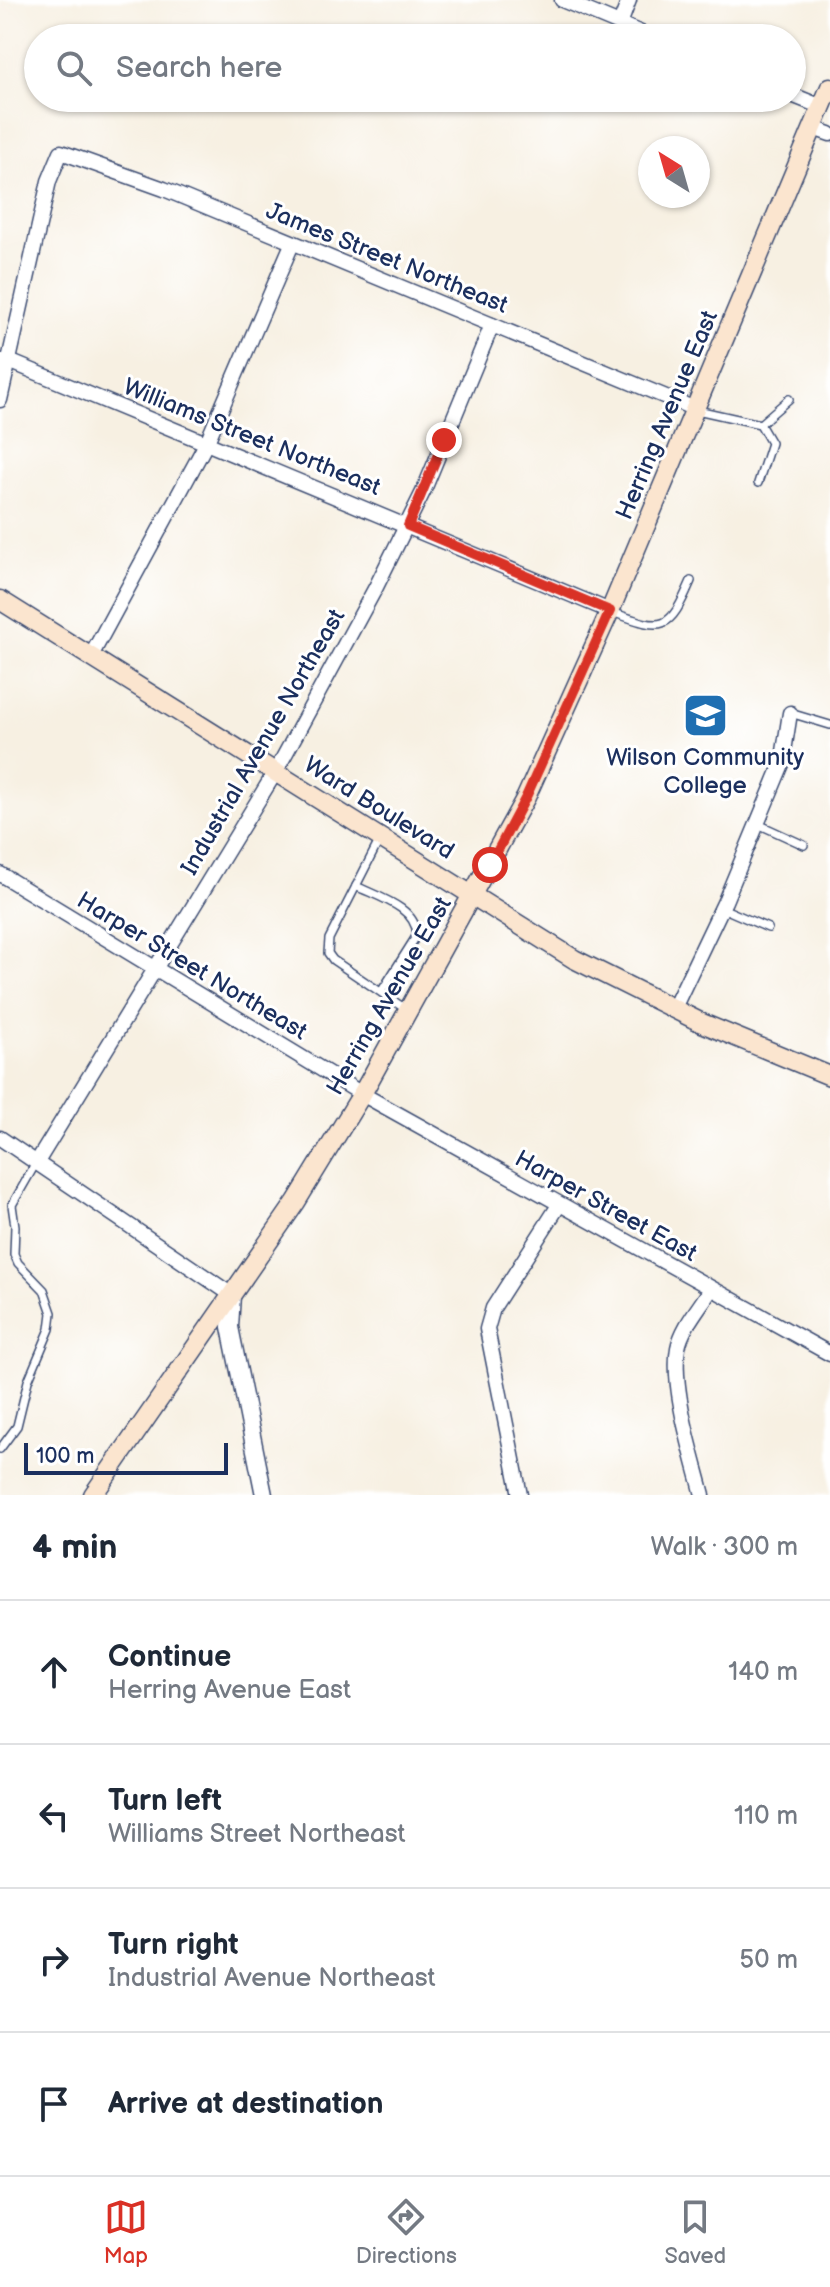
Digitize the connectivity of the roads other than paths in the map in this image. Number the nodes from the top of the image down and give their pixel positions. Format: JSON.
{"nodes":[{"id":1,"x":562,"y":0,"type":"edge"},
{"id":2,"x":629,"y":0,"type":"edge"},
{"id":3,"x":620,"y":24,"type":"joint"},
{"id":4,"x":830,"y":87,"type":"edge"},
{"id":5,"x":806,"y":101,"type":"edge"},
{"id":6,"x":822,"y":107,"type":"junction"},
{"id":7,"x":822,"y":131,"type":"edge"},
{"id":8,"x":292,"y":244,"type":"junction"},
{"id":9,"x":492,"y":325,"type":"junction"},
{"id":10,"x":4,"y":361,"type":"edge"},
{"id":11,"x":789,"y":399,"type":"dead end"},
{"id":12,"x":0,"y":400,"type":"edge"},
{"id":13,"x":695,"y":409,"type":"junction"},
{"id":14,"x":760,"y":424,"type":"junction"},
{"id":15,"x":207,"y":442,"type":"junction"},
{"id":16,"x":758,"y":483,"type":"dead end"},
{"id":17,"x":408,"y":526,"type":"junction"},
{"id":18,"x":691,"y":581,"type":"dead end"},
{"id":19,"x":0,"y":600,"type":"edge"},
{"id":20,"x":610,"y":611,"type":"junction"},
{"id":21,"x":91,"y":656,"type":"junction"},
{"id":22,"x":790,"y":713,"type":"joint"},
{"id":23,"x":830,"y":725,"type":"edge"},
{"id":24,"x":276,"y":771,"type":"junction"},
{"id":25,"x":758,"y":824,"type":"junction"},
{"id":26,"x":381,"y":837,"type":"junction"},
{"id":27,"x":804,"y":845,"type":"dead end"},
{"id":28,"x":0,"y":874,"type":"edge"},
{"id":29,"x":356,"y":886,"type":"junction"},
{"id":30,"x":473,"y":896,"type":"junction"},
{"id":31,"x":722,"y":908,"type":"junction"},
{"id":32,"x":768,"y":928,"type":"dead end"},
{"id":33,"x":155,"y":969,"type":"junction"},
{"id":34,"x":381,"y":992,"type":"junction"},
{"id":35,"x":673,"y":1010,"type":"junction"},
{"id":36,"x":409,"y":1011,"type":"junction"},
{"id":37,"x":830,"y":1076,"type":"edge"},
{"id":38,"x":362,"y":1094,"type":"junction"},
{"id":39,"x":0,"y":1138,"type":"edge"},
{"id":40,"x":37,"y":1162,"type":"junction"},
{"id":41,"x":559,"y":1205,"type":"junction"},
{"id":42,"x":711,"y":1289,"type":"junction"},
{"id":43,"x":232,"y":1295,"type":"junction"},
{"id":44,"x":830,"y":1354,"type":"edge"},
{"id":45,"x":0,"y":1449,"type":"edge"},
{"id":46,"x":93,"y":1495,"type":"edge"},
{"id":47,"x":264,"y":1495,"type":"edge"},
{"id":48,"x":520,"y":1495,"type":"edge"},
{"id":49,"x":703,"y":1495,"type":"edge"}],
"edges":[{"from":1,"to":3,"type":"street"},
{"from":2,"to":3,"type":"street"},
{"from":4,"to":6,"type":"main road","name":"Herring Avenue East"},
{"from":5,"to":6,"type":"street"},
{"from":6,"to":7,"type":"main road","name":"Herring Avenue East"},
{"from":7,"to":13,"type":"main road","name":"Herring Avenue East"},
{"from":8,"to":9,"type":"street","name":"James Street Northeast"},
{"from":8,"to":10,"type":"street","name":"James Street Northeast"},
{"from":8,"to":15,"type":"street"},
{"from":9,"to":13,"type":"street","name":"James Street Northeast"},
{"from":9,"to":17,"type":"street","name":"Industrial Avenue Northeast"},
{"from":10,"to":12,"type":"street"},
{"from":10,"to":15,"type":"street","name":"Williams Street Northeast"},
{"from":11,"to":14,"type":"lane"},
{"from":13,"to":14,"type":"lane"},
{"from":13,"to":20,"type":"main road","name":"Herring Avenue East"},
{"from":14,"to":16,"type":"lane"},
{"from":15,"to":17,"type":"street","name":"Williams Street Northeast"},
{"from":15,"to":21,"type":"street"},
{"from":17,"to":20,"type":"street","name":"Williams Street Northeast"},
{"from":17,"to":24,"type":"street","name":"Industrial Avenue Northeast"},
{"from":18,"to":20,"type":"lane"},
{"from":19,"to":21,"type":"main road","name":"Ward Boulevard"},
{"from":20,"to":30,"type":"main road","name":"Herring Avenue East"},
{"from":21,"to":24,"type":"main road","name":"Ward Boulevard"},
{"from":22,"to":23,"type":"lane"},
{"from":22,"to":25,"type":"street"},
{"from":24,"to":26,"type":"main road","name":"Ward Boulevard"},
{"from":24,"to":33,"type":"street","name":"Industrial Avenue Northeast"},
{"from":25,"to":27,"type":"lane"},
{"from":25,"to":31,"type":"street"},
{"from":26,"to":29,"type":"lane"},
{"from":26,"to":30,"type":"main road","name":"Ward Boulevard"},
{"from":28,"to":33,"type":"street","name":"Harper Street Northeast"},
{"from":29,"to":34,"type":"lane"},
{"from":29,"to":34,"type":"lane"},
{"from":30,"to":35,"type":"main road","name":"Ward Boulevard"},
{"from":30,"to":36,"type":"main road","name":"Herring Avenue East"},
{"from":31,"to":32,"type":"lane"},
{"from":31,"to":35,"type":"street"},
{"from":33,"to":38,"type":"street","name":"Harper Street Northeast"},
{"from":33,"to":40,"type":"street","name":"Industrial Avenue Northeast"},
{"from":34,"to":36,"type":"lane"},
{"from":35,"to":37,"type":"main road","name":"Ward Boulevard"},
{"from":36,"to":38,"type":"main road","name":"Herring Avenue East"},
{"from":38,"to":41,"type":"street","name":"Harper Street East"},
{"from":38,"to":43,"type":"main road","name":"Herring Avenue East"},
{"from":39,"to":40,"type":"street"},
{"from":40,"to":43,"type":"street"},
{"from":40,"to":45,"type":"lane"},
{"from":41,"to":42,"type":"street","name":"Harper Street East"},
{"from":41,"to":48,"type":"street"},
{"from":42,"to":44,"type":"street","name":"Harper Street East"},
{"from":42,"to":49,"type":"street"},
{"from":43,"to":46,"type":"main road","name":"Herring Avenue East"},
{"from":43,"to":47,"type":"street"}]}
